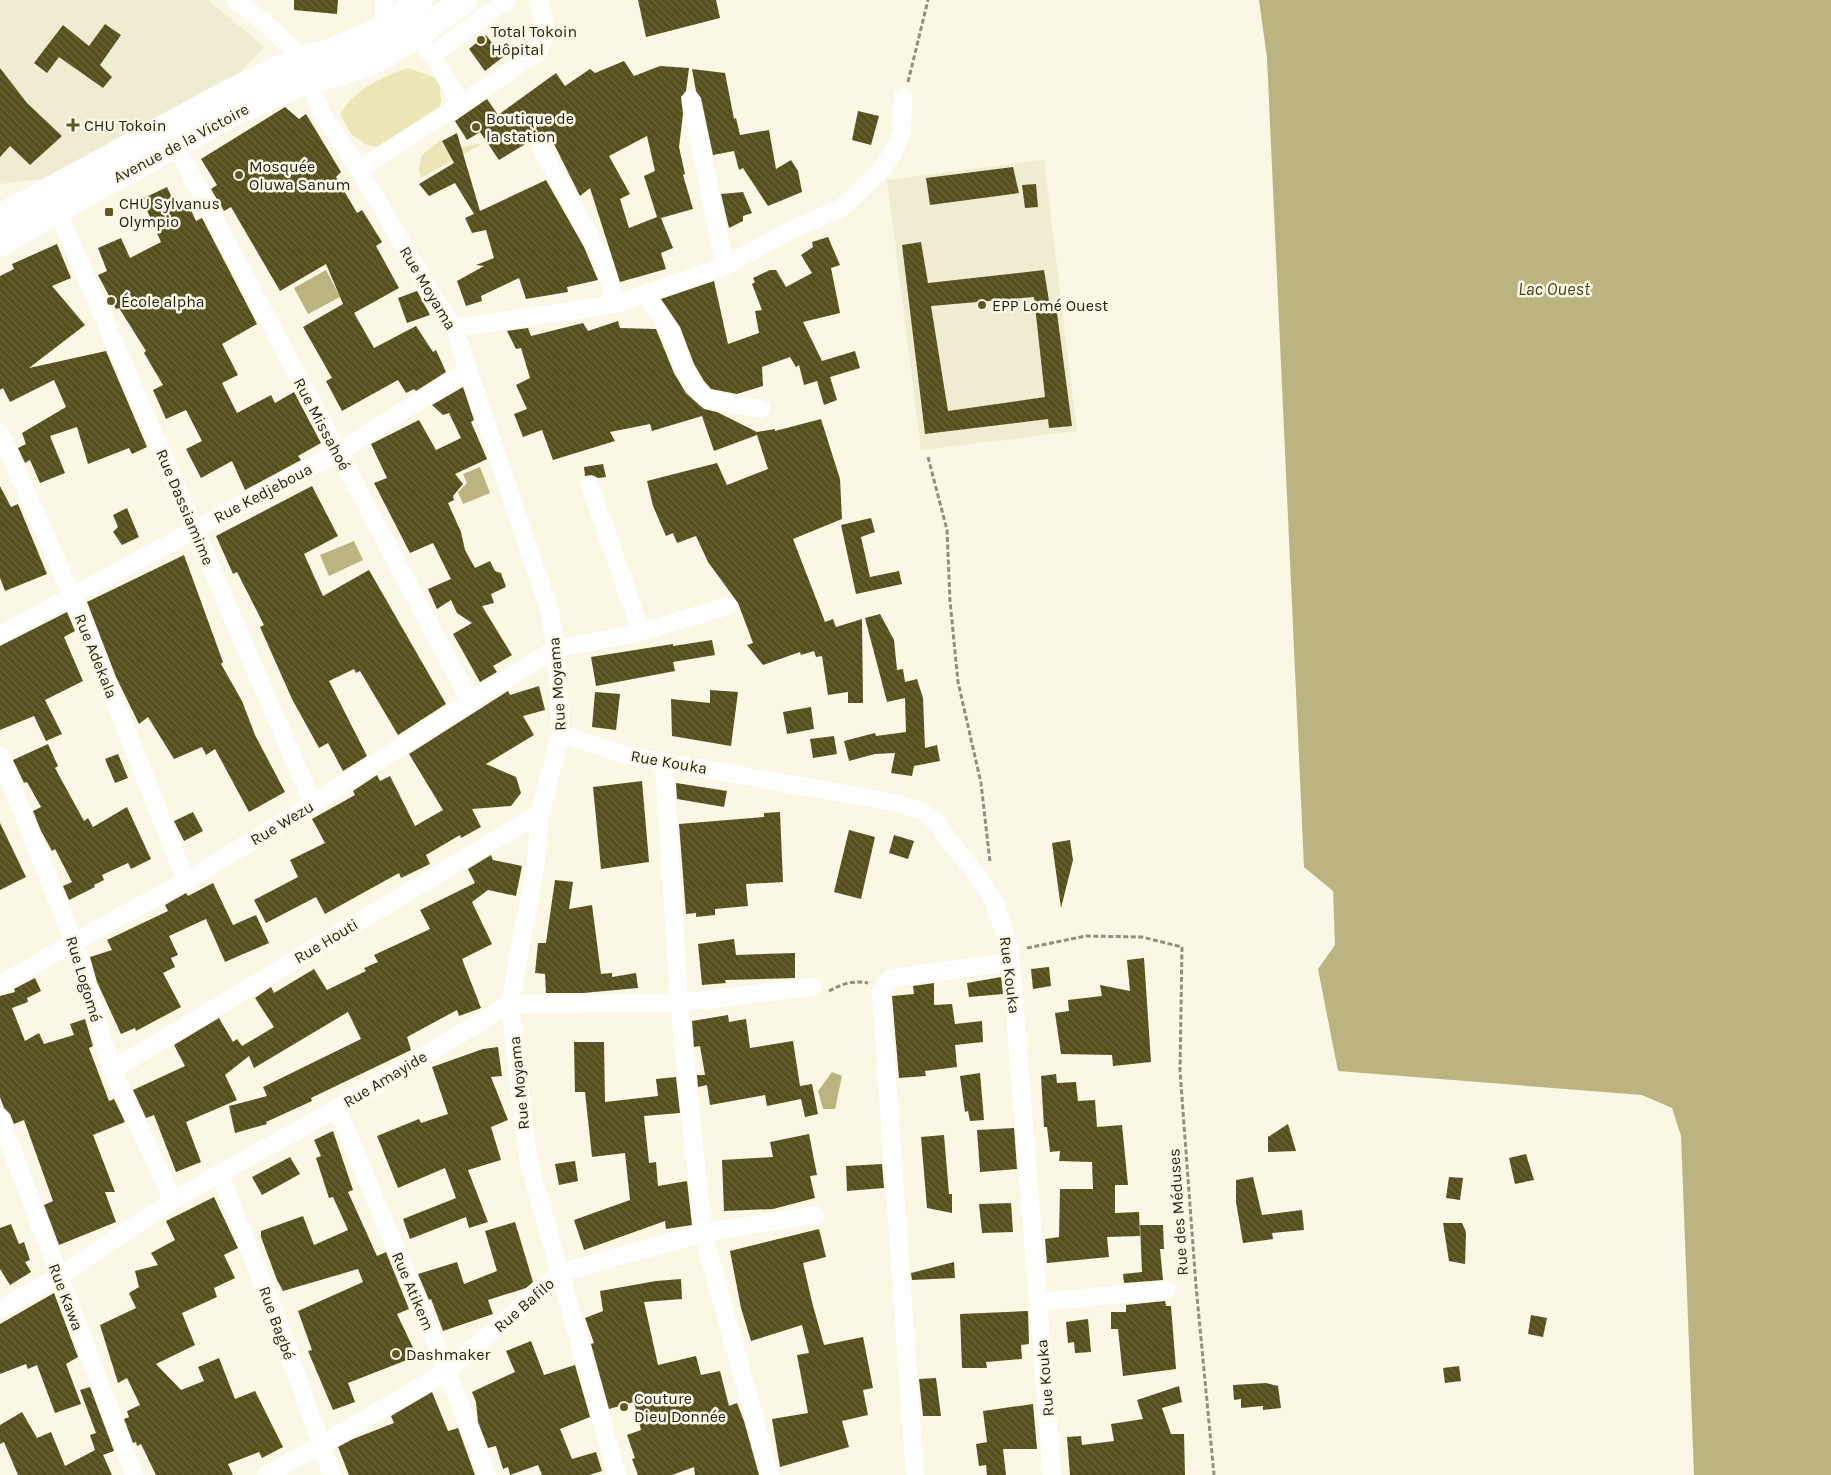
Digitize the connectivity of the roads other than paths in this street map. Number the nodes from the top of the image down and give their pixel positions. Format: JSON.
{"nodes":[{"id":1,"x":236,"y":0,"type":"edge"},
{"id":2,"x":251,"y":0,"type":"edge"},
{"id":3,"x":384,"y":0,"type":"edge"},
{"id":4,"x":420,"y":0,"type":"edge"},
{"id":5,"x":465,"y":0,"type":"edge"},
{"id":6,"x":507,"y":0,"type":"edge"},
{"id":7,"x":538,"y":0,"type":"edge"},
{"id":8,"x":264,"y":22,"type":"junction"},
{"id":9,"x":383,"y":29,"type":"junction"},
{"id":10,"x":423,"y":46,"type":"junction"},
{"id":11,"x":306,"y":69,"type":"junction"},
{"id":12,"x":903,"y":97,"type":"road end"},
{"id":13,"x":691,"y":100,"type":"dead end"},
{"id":14,"x":461,"y":104,"type":"junction"},
{"id":15,"x":176,"y":146,"type":"junction"},
{"id":16,"x":542,"y":150,"type":"dead end"},
{"id":17,"x":359,"y":169,"type":"junction"},
{"id":18,"x":57,"y":210,"type":"junction"},
{"id":19,"x":0,"y":218,"type":"edge"},
{"id":20,"x":0,"y":244,"type":"edge"},
{"id":21,"x":725,"y":266,"type":"junction"},
{"id":22,"x":645,"y":294,"type":"junction"},
{"id":23,"x":616,"y":304,"type":"junction"},
{"id":24,"x":454,"y":328,"type":"junction"},
{"id":25,"x":468,"y":370,"type":"junction"},
{"id":26,"x":761,"y":409,"type":"dead end"},
{"id":27,"x":0,"y":433,"type":"edge"},
{"id":28,"x":337,"y":454,"type":"junction"},
{"id":29,"x":590,"y":485,"type":"dead end"},
{"id":30,"x":195,"y":530,"type":"junction"},
{"id":31,"x":73,"y":597,"type":"junction"},
{"id":32,"x":728,"y":606,"type":"dead end"},
{"id":33,"x":642,"y":632,"type":"junction"},
{"id":34,"x":0,"y":635,"type":"edge"},
{"id":35,"x":556,"y":649,"type":"junction"},
{"id":36,"x":470,"y":701,"type":"junction"},
{"id":37,"x":561,"y":734,"type":"junction"},
{"id":38,"x":0,"y":756,"type":"edge"},
{"id":39,"x":664,"y":762,"type":"junction"},
{"id":40,"x":313,"y":804,"type":"junction"},
{"id":41,"x":540,"y":813,"type":"junction"},
{"id":42,"x":186,"y":881,"type":"junction"},
{"id":43,"x":74,"y":942,"type":"junction"},
{"id":44,"x":1011,"y":957,"type":"junction"},
{"id":45,"x":0,"y":985,"type":"edge"},
{"id":46,"x":813,"y":987,"type":"road end"},
{"id":47,"x":680,"y":1003,"type":"junction"},
{"id":48,"x":510,"y":1004,"type":"junction"},
{"id":49,"x":112,"y":1070,"type":"junction"},
{"id":50,"x":337,"y":1108,"type":"junction"},
{"id":51,"x":0,"y":1118,"type":"edge"},
{"id":52,"x":219,"y":1173,"type":"junction"},
{"id":53,"x":173,"y":1200,"type":"junction"},
{"id":54,"x":815,"y":1215,"type":"dead end"},
{"id":55,"x":703,"y":1233,"type":"junction"},
{"id":56,"x":560,"y":1273,"type":"junction"},
{"id":57,"x":58,"y":1276,"type":"junction"},
{"id":58,"x":1166,"y":1290,"type":"dead end"},
{"id":59,"x":1038,"y":1302,"type":"junction"},
{"id":60,"x":0,"y":1309,"type":"edge"},
{"id":61,"x":447,"y":1371,"type":"junction"},
{"id":62,"x":321,"y":1445,"type":"junction"},
{"id":63,"x":134,"y":1475,"type":"edge"},
{"id":64,"x":266,"y":1475,"type":"edge"},
{"id":65,"x":332,"y":1475,"type":"edge"},
{"id":66,"x":486,"y":1475,"type":"edge"},
{"id":67,"x":617,"y":1475,"type":"edge"},
{"id":68,"x":770,"y":1475,"type":"edge"},
{"id":69,"x":915,"y":1475,"type":"edge"},
{"id":70,"x":1052,"y":1475,"type":"edge"}],
"edges":[{"from":1,"to":8,"type":"street"},
{"from":2,"to":8,"type":"street"},
{"from":3,"to":9,"type":"street"},
{"from":4,"to":9,"type":"highway","name":"Avenue de la Victoire"},
{"from":5,"to":10,"type":"highway","name":"Avenue de la Victoire"},
{"from":6,"to":10,"type":"street"},
{"from":7,"to":14,"type":"street"},
{"from":8,"to":11,"type":"street"},
{"from":9,"to":11,"type":"highway","name":"Avenue de la Victoire"},
{"from":10,"to":11,"type":"highway","name":"Avenue de la Victoire"},
{"from":10,"to":14,"type":"street"},
{"from":11,"to":15,"type":"highway","name":"Avenue de la Victoire"},
{"from":11,"to":17,"type":"street","name":"Rue Moyama"},
{"from":11,"to":19,"type":"highway","name":"Avenue de la Victoire"},
{"from":12,"to":21,"type":"street"},
{"from":13,"to":21,"type":"street"},
{"from":14,"to":17,"type":"street"},
{"from":15,"to":18,"type":"highway","name":"Avenue de la Victoire"},
{"from":15,"to":28,"type":"street","name":"Rue Missahoé"},
{"from":16,"to":23,"type":"street"},
{"from":17,"to":24,"type":"street","name":"Rue Moyama"},
{"from":18,"to":20,"type":"highway","name":"Avenue de la Victoire"},
{"from":18,"to":30,"type":"street","name":"Rue Dassiamime"},
{"from":21,"to":22,"type":"street"},
{"from":22,"to":23,"type":"street"},
{"from":22,"to":26,"type":"street"},
{"from":23,"to":24,"type":"street"},
{"from":24,"to":25,"type":"street","name":"Rue Moyama"},
{"from":25,"to":28,"type":"street","name":"Rue Kedjeboua"},
{"from":25,"to":35,"type":"street","name":"Rue Moyama"},
{"from":27,"to":31,"type":"street","name":"Rue Adekala"},
{"from":28,"to":30,"type":"street","name":"Rue Kedjeboua"},
{"from":28,"to":36,"type":"street","name":"Rue Missahoé"},
{"from":29,"to":33,"type":"street"},
{"from":30,"to":31,"type":"street","name":"Rue Kedjeboua"},
{"from":30,"to":40,"type":"street","name":"Rue Dassiamime"},
{"from":31,"to":34,"type":"street","name":"Rue Kedjeboua"},
{"from":31,"to":42,"type":"street","name":"Rue Adekala"},
{"from":32,"to":33,"type":"street","name":"Rue Wezu"},
{"from":33,"to":35,"type":"street","name":"Rue Wezu"},
{"from":35,"to":36,"type":"street","name":"Rue Wezu"},
{"from":35,"to":37,"type":"street","name":"Rue Moyama"},
{"from":36,"to":40,"type":"street","name":"Rue Wezu"},
{"from":37,"to":39,"type":"street","name":"Rue Kouka"},
{"from":37,"to":41,"type":"street","name":"Rue Moyama"},
{"from":38,"to":43,"type":"street","name":"Rue Logomé"},
{"from":39,"to":44,"type":"street","name":"Rue Kouka"},
{"from":39,"to":47,"type":"street"},
{"from":40,"to":42,"type":"street","name":"Rue Wezu"},
{"from":41,"to":48,"type":"street","name":"Rue Moyama"},
{"from":41,"to":49,"type":"street","name":"Rue Houti"},
{"from":42,"to":43,"type":"street","name":"Rue Wezu"},
{"from":43,"to":45,"type":"street","name":"Rue Wezu"},
{"from":43,"to":49,"type":"street","name":"Rue Logomé"},
{"from":44,"to":59,"type":"street","name":"Rue Kouka"},
{"from":44,"to":69,"type":"street"},
{"from":46,"to":47,"type":"street"},
{"from":47,"to":48,"type":"street"},
{"from":47,"to":55,"type":"street"},
{"from":48,"to":50,"type":"street","name":"Rue Amayide"},
{"from":48,"to":56,"type":"street","name":"Rue Moyama"},
{"from":49,"to":53,"type":"street","name":"Rue Logomé"},
{"from":50,"to":52,"type":"street","name":"Rue Amayide"},
{"from":50,"to":61,"type":"street","name":"Rue Atikem"},
{"from":51,"to":57,"type":"street","name":"Rue Kawa"},
{"from":52,"to":53,"type":"street","name":"Rue Amayide"},
{"from":52,"to":62,"type":"street","name":"Rue Bagbé"},
{"from":53,"to":57,"type":"street","name":"Rue Amayide"},
{"from":54,"to":55,"type":"street","name":"Rue Bafilo"},
{"from":55,"to":56,"type":"street","name":"Rue Bafilo"},
{"from":55,"to":68,"type":"street"},
{"from":56,"to":61,"type":"street","name":"Rue Bafilo"},
{"from":56,"to":67,"type":"street","name":"Rue Moyama"},
{"from":57,"to":60,"type":"street","name":"Rue Amayide"},
{"from":57,"to":63,"type":"street","name":"Rue Kawa"},
{"from":58,"to":59,"type":"street"},
{"from":59,"to":70,"type":"street","name":"Rue Kouka"},
{"from":61,"to":62,"type":"street","name":"Rue Bafilo"},
{"from":61,"to":66,"type":"street","name":"Rue Atikem"},
{"from":62,"to":64,"type":"street","name":"Rue Bafilo"},
{"from":62,"to":65,"type":"street","name":"Rue Bagbé"}]}
